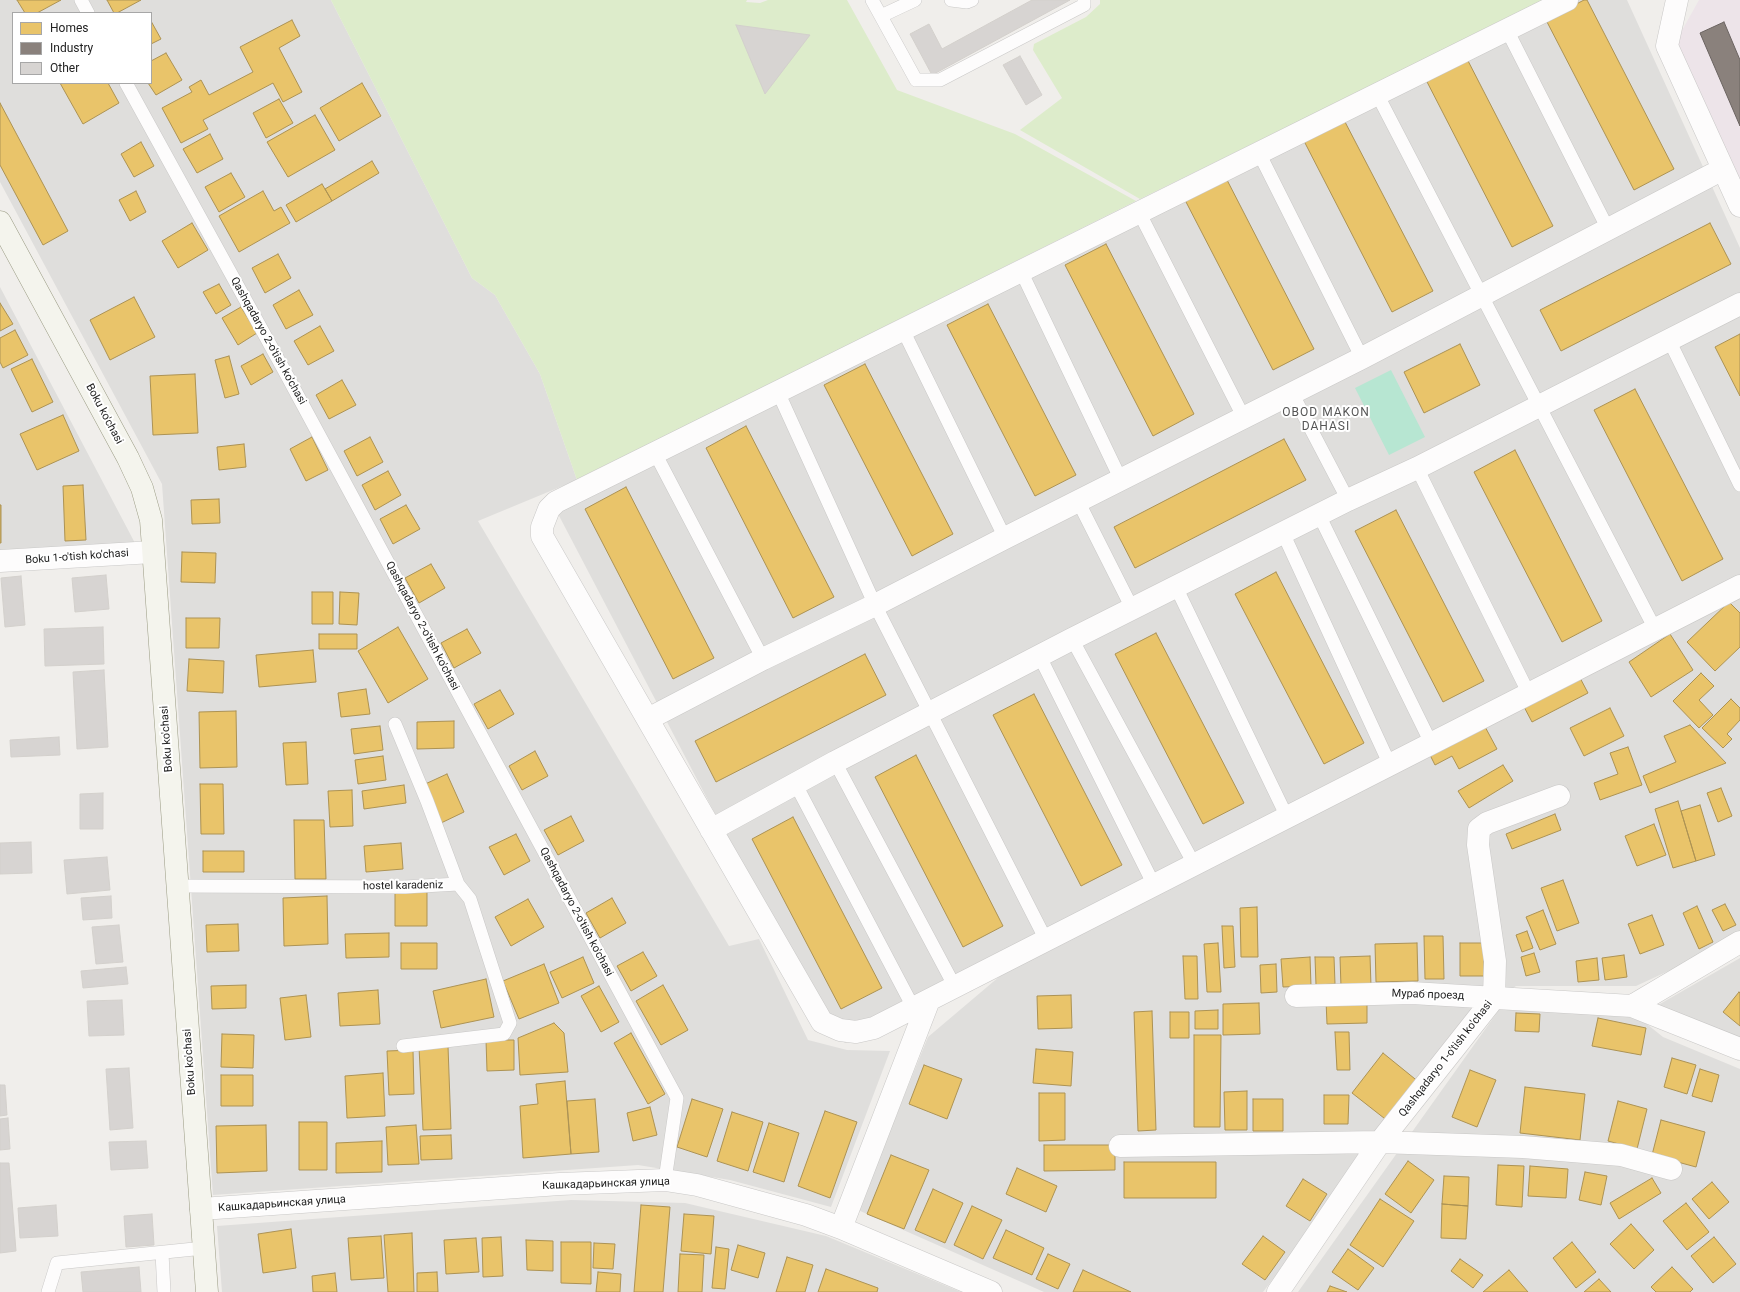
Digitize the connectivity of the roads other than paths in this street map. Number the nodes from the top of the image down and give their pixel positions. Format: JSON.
{"nodes":[{"id":1,"x":81,"y":0,"type":"edge"},
{"id":2,"x":872,"y":0,"type":"edge"},
{"id":3,"x":915,"y":0,"type":"edge"},
{"id":4,"x":951,"y":0,"type":"edge"},
{"id":5,"x":972,"y":0,"type":"edge"},
{"id":6,"x":1084,"y":0,"type":"edge"},
{"id":7,"x":1566,"y":0,"type":"edge"},
{"id":8,"x":1677,"y":0,"type":"edge"},
{"id":9,"x":87,"y":12,"type":"edge"},
{"id":10,"x":881,"y":16,"type":"junction"},
{"id":11,"x":1507,"y":30,"type":"junction"},
{"id":12,"x":127,"y":84,"type":"edge"},
{"id":13,"x":1377,"y":94,"type":"junction"},
{"id":14,"x":1258,"y":153,"type":"junction"},
{"id":15,"x":1723,"y":169,"type":"junction"},
{"id":16,"x":1740,"y":206,"type":"edge"},
{"id":17,"x":1139,"y":212,"type":"junction"},
{"id":18,"x":0,"y":222,"type":"edge"},
{"id":19,"x":1608,"y":229,"type":"junction"},
{"id":20,"x":1021,"y":271,"type":"junction"},
{"id":21,"x":1482,"y":295,"type":"junction"},
{"id":22,"x":1740,"y":304,"type":"edge"},
{"id":23,"x":904,"y":330,"type":"junction"},
{"id":24,"x":1669,"y":340,"type":"junction"},
{"id":25,"x":1362,"y":358,"type":"junction"},
{"id":26,"x":778,"y":392,"type":"junction"},
{"id":27,"x":1292,"y":393,"type":"junction"},
{"id":28,"x":1538,"y":405,"type":"junction"},
{"id":29,"x":1244,"y":418,"type":"junction"},
{"id":30,"x":655,"y":453,"type":"junction"},
{"id":31,"x":1417,"y":468,"type":"junction"},
{"id":32,"x":1121,"y":480,"type":"junction"},
{"id":33,"x":1740,"y":485,"type":"edge"},
{"id":34,"x":1348,"y":500,"type":"junction"},
{"id":35,"x":1078,"y":501,"type":"junction"},
{"id":36,"x":1320,"y":515,"type":"junction"},
{"id":37,"x":1283,"y":533,"type":"junction"},
{"id":38,"x":1006,"y":538,"type":"junction"},
{"id":39,"x":153,"y":552,"type":"junction"},
{"id":40,"x":0,"y":561,"type":"edge"},
{"id":41,"x":1740,"y":586,"type":"edge"},
{"id":42,"x":1176,"y":587,"type":"junction"},
{"id":43,"x":875,"y":606,"type":"junction"},
{"id":44,"x":1133,"y":610,"type":"junction"},
{"id":45,"x":1655,"y":629,"type":"junction"},
{"id":46,"x":1072,"y":639,"type":"junction"},
{"id":47,"x":1040,"y":657,"type":"junction"},
{"id":48,"x":763,"y":659,"type":"junction"},
{"id":49,"x":1529,"y":694,"type":"junction"},
{"id":50,"x":930,"y":714,"type":"junction"},
{"id":51,"x":648,"y":719,"type":"junction"},
{"id":52,"x":396,"y":724,"type":"dead end"},
{"id":53,"x":1431,"y":743,"type":"junction"},
{"id":54,"x":835,"y":762,"type":"junction"},
{"id":55,"x":1390,"y":765,"type":"junction"},
{"id":56,"x":796,"y":784,"type":"junction"},
{"id":57,"x":1559,"y":796,"type":"dead end"},
{"id":58,"x":1287,"y":817,"type":"junction"},
{"id":59,"x":711,"y":830,"type":"junction"},
{"id":60,"x":1194,"y":864,"type":"junction"},
{"id":61,"x":458,"y":884,"type":"junction"},
{"id":62,"x":1154,"y":885,"type":"junction"},
{"id":63,"x":177,"y":886,"type":"junction"},
{"id":64,"x":1046,"y":940,"type":"junction"},
{"id":65,"x":1740,"y":942,"type":"edge"},
{"id":66,"x":955,"y":987,"type":"junction"},
{"id":67,"x":1296,"y":996,"type":"dead end"},
{"id":68,"x":1494,"y":998,"type":"junction"},
{"id":69,"x":921,"y":1004,"type":"junction"},
{"id":70,"x":1632,"y":1006,"type":"junction"},
{"id":71,"x":403,"y":1046,"type":"dead end"},
{"id":72,"x":1740,"y":1049,"type":"edge"},
{"id":73,"x":1380,"y":1142,"type":"junction"},
{"id":74,"x":1120,"y":1146,"type":"dead end"},
{"id":75,"x":1672,"y":1169,"type":"dead end"},
{"id":76,"x":665,"y":1180,"type":"junction"},
{"id":77,"x":201,"y":1209,"type":"junction"},
{"id":78,"x":841,"y":1228,"type":"junction"},
{"id":79,"x":204,"y":1248,"type":"junction"},
{"id":80,"x":162,"y":1253,"type":"junction"},
{"id":81,"x":48,"y":1292,"type":"edge"},
{"id":82,"x":164,"y":1292,"type":"edge"},
{"id":83,"x":207,"y":1292,"type":"edge"},
{"id":84,"x":991,"y":1292,"type":"edge"},
{"id":85,"x":1278,"y":1292,"type":"edge"}],
"edges":[{"from":1,"to":9,"type":"lane"},
{"from":2,"to":10,"type":"lane"},
{"from":3,"to":10,"type":"lane"},
{"from":4,"to":5,"type":"lane"},
{"from":6,"to":10,"type":"lane"},
{"from":7,"to":11,"type":"street"},
{"from":8,"to":15,"type":"street"},
{"from":11,"to":13,"type":"street"},
{"from":11,"to":19,"type":"lane"},
{"from":12,"to":76,"type":"lane","name":"Qashqadaryo 2-o'tish ko'chasi"},
{"from":13,"to":14,"type":"street"},
{"from":13,"to":21,"type":"lane"},
{"from":14,"to":17,"type":"street"},
{"from":14,"to":25,"type":"lane"},
{"from":15,"to":16,"type":"street"},
{"from":15,"to":19,"type":"street"},
{"from":17,"to":20,"type":"street"},
{"from":17,"to":29,"type":"lane"},
{"from":18,"to":39,"type":"street","name":"Boku ko'chasi"},
{"from":19,"to":21,"type":"street"},
{"from":20,"to":23,"type":"street"},
{"from":20,"to":32,"type":"lane"},
{"from":21,"to":25,"type":"street"},
{"from":21,"to":28,"type":"lane"},
{"from":22,"to":24,"type":"street"},
{"from":23,"to":26,"type":"street"},
{"from":23,"to":38,"type":"lane"},
{"from":24,"to":28,"type":"street"},
{"from":24,"to":33,"type":"lane"},
{"from":25,"to":27,"type":"street"},
{"from":26,"to":30,"type":"street"},
{"from":26,"to":43,"type":"lane"},
{"from":27,"to":29,"type":"street"},
{"from":27,"to":34,"type":"lane"},
{"from":28,"to":31,"type":"street"},
{"from":28,"to":45,"type":"lane"},
{"from":29,"to":32,"type":"street"},
{"from":30,"to":48,"type":"lane"},
{"from":30,"to":51,"type":"street"},
{"from":31,"to":34,"type":"street"},
{"from":31,"to":49,"type":"lane"},
{"from":32,"to":35,"type":"street"},
{"from":34,"to":36,"type":"street"},
{"from":35,"to":38,"type":"street"},
{"from":35,"to":44,"type":"lane"},
{"from":36,"to":37,"type":"street"},
{"from":36,"to":53,"type":"lane"},
{"from":37,"to":42,"type":"street"},
{"from":37,"to":55,"type":"lane"},
{"from":38,"to":43,"type":"street"},
{"from":39,"to":40,"type":"street","name":"Boku 1-o'tish ko'chasi"},
{"from":39,"to":63,"type":"street","name":"Boku ko'chasi"},
{"from":41,"to":45,"type":"street"},
{"from":42,"to":44,"type":"street"},
{"from":42,"to":58,"type":"lane"},
{"from":43,"to":48,"type":"street"},
{"from":43,"to":50,"type":"lane"},
{"from":44,"to":46,"type":"street"},
{"from":45,"to":49,"type":"street"},
{"from":46,"to":47,"type":"street"},
{"from":46,"to":60,"type":"lane"},
{"from":47,"to":50,"type":"street"},
{"from":47,"to":62,"type":"lane"},
{"from":48,"to":51,"type":"street"},
{"from":49,"to":53,"type":"street"},
{"from":50,"to":54,"type":"street"},
{"from":50,"to":64,"type":"lane"},
{"from":51,"to":59,"type":"street"},
{"from":52,"to":61,"type":"lane","name":"hostel karadeniz"},
{"from":53,"to":55,"type":"street"},
{"from":54,"to":56,"type":"street"},
{"from":54,"to":66,"type":"lane"},
{"from":55,"to":58,"type":"street"},
{"from":56,"to":59,"type":"street"},
{"from":56,"to":69,"type":"lane"},
{"from":57,"to":68,"type":"street","name":"Qashqadaryo 1-o'tish ko'chasi"},
{"from":58,"to":60,"type":"street"},
{"from":59,"to":69,"type":"street"},
{"from":60,"to":62,"type":"street"},
{"from":61,"to":63,"type":"lane","name":"hostel karadeniz"},
{"from":61,"to":71,"type":"lane"},
{"from":62,"to":64,"type":"street"},
{"from":63,"to":77,"type":"street","name":"Boku ko'chasi"},
{"from":64,"to":66,"type":"street"},
{"from":65,"to":70,"type":"street"},
{"from":66,"to":69,"type":"street"},
{"from":67,"to":68,"type":"street","name":"Мураб проезд"},
{"from":68,"to":70,"type":"street","name":"Мураб проезд"},
{"from":68,"to":73,"type":"street","name":"Qashqadaryo 1-o'tish ko'chasi"},
{"from":69,"to":78,"type":"street"},
{"from":70,"to":72,"type":"street","name":"Мураб проезд"},
{"from":73,"to":74,"type":"street"},
{"from":73,"to":75,"type":"street"},
{"from":73,"to":85,"type":"street","name":"Qashqadaryo 1-o'tish ko'chasi"},
{"from":76,"to":77,"type":"street","name":"Кашкадарьинская улица"},
{"from":76,"to":78,"type":"street","name":"Кашкадарьинская улица"},
{"from":77,"to":79,"type":"street","name":"Boku ko'chasi"},
{"from":78,"to":84,"type":"street","name":"Кашкадарьинская улица"},
{"from":79,"to":80,"type":"lane"},
{"from":79,"to":83,"type":"street","name":"Boku ko'chasi"},
{"from":80,"to":81,"type":"lane"},
{"from":80,"to":82,"type":"lane"}]}
